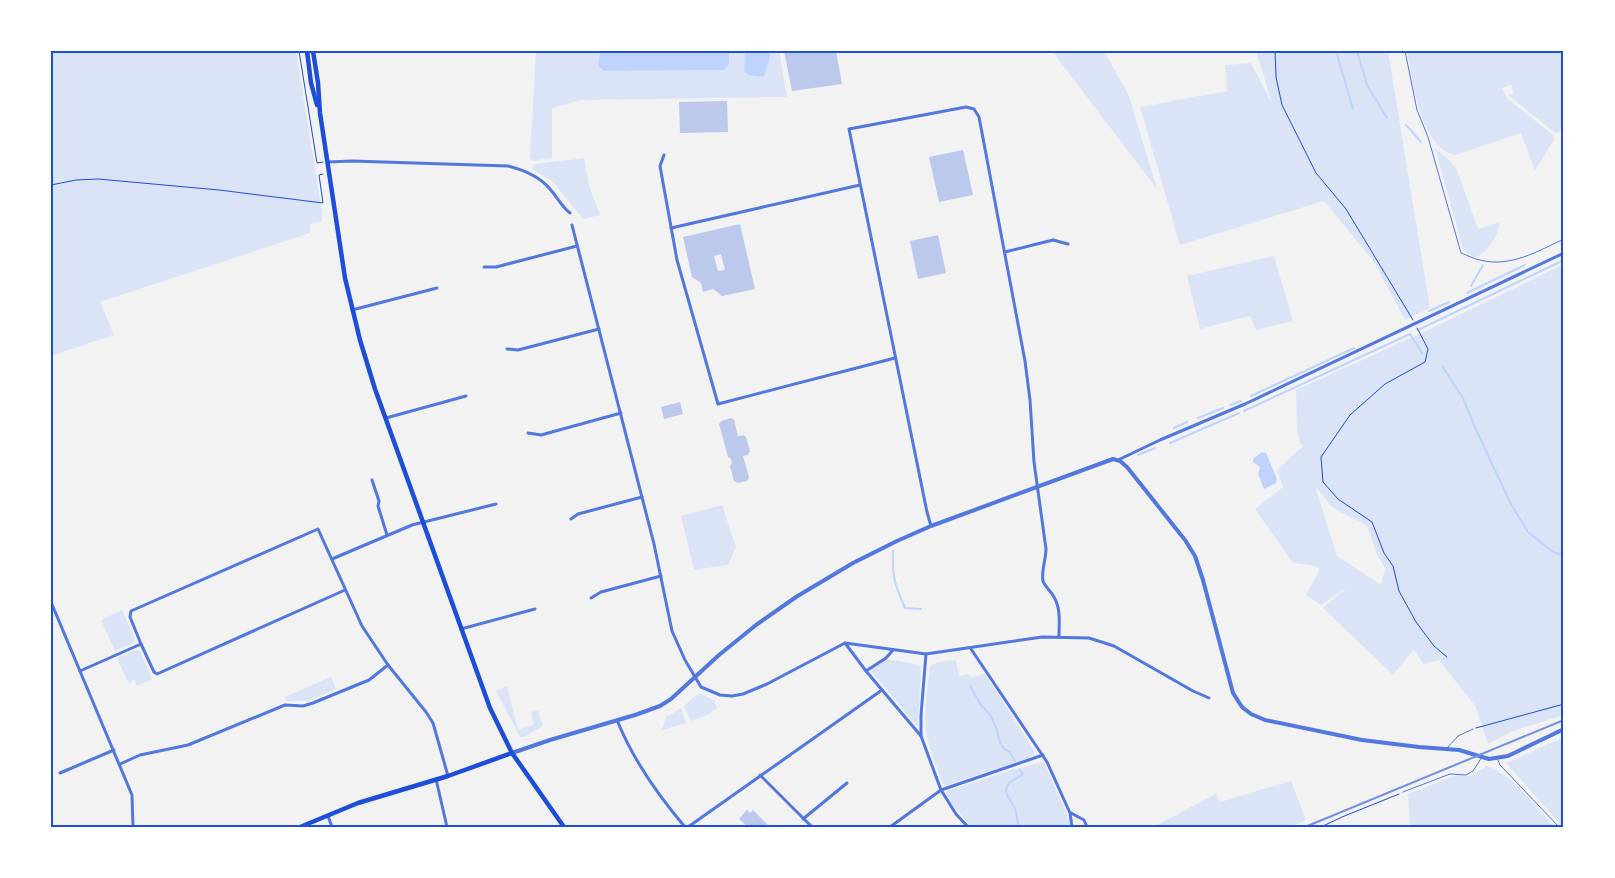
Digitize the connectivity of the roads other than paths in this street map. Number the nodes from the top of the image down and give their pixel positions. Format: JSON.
{"nodes":[{"id":1,"x":307,"y":51,"type":"edge"},
{"id":2,"x":313,"y":51,"type":"edge"},
{"id":3,"x":1405,"y":51,"type":"edge"},
{"id":4,"x":320,"y":113,"type":"junction"},
{"id":5,"x":664,"y":155,"type":"dead end"},
{"id":6,"x":328,"y":162,"type":"junction"},
{"id":7,"x":860,"y":185,"type":"junction"},
{"id":8,"x":570,"y":214,"type":"dead end"},
{"id":9,"x":572,"y":225,"type":"dead end"},
{"id":10,"x":671,"y":228,"type":"junction"},
{"id":11,"x":1564,"y":239,"type":"edge"},
{"id":12,"x":1068,"y":244,"type":"dead end"},
{"id":13,"x":577,"y":246,"type":"junction"},
{"id":14,"x":1005,"y":252,"type":"junction"},
{"id":15,"x":1564,"y":253,"type":"edge"},
{"id":16,"x":484,"y":267,"type":"dead end"},
{"id":17,"x":437,"y":288,"type":"dead end"},
{"id":18,"x":352,"y":310,"type":"junction"},
{"id":19,"x":599,"y":329,"type":"junction"},
{"id":20,"x":507,"y":349,"type":"dead end"},
{"id":21,"x":895,"y":358,"type":"junction"},
{"id":22,"x":466,"y":396,"type":"dead end"},
{"id":23,"x":621,"y":413,"type":"junction"},
{"id":24,"x":385,"y":418,"type":"junction"},
{"id":25,"x":528,"y":433,"type":"dead end"},
{"id":26,"x":1118,"y":460,"type":"junction"},
{"id":27,"x":372,"y":480,"type":"dead end"},
{"id":28,"x":1038,"y":486,"type":"junction"},
{"id":29,"x":642,"y":497,"type":"junction"},
{"id":30,"x":496,"y":504,"type":"dead end"},
{"id":31,"x":571,"y":519,"type":"dead end"},
{"id":32,"x":422,"y":522,"type":"junction"},
{"id":33,"x":931,"y":526,"type":"junction"},
{"id":34,"x":388,"y":535,"type":"junction"},
{"id":35,"x":332,"y":559,"type":"junction"},
{"id":36,"x":661,"y":576,"type":"junction"},
{"id":37,"x":345,"y":590,"type":"junction"},
{"id":38,"x":591,"y":598,"type":"dead end"},
{"id":39,"x":51,"y":602,"type":"edge"},
{"id":40,"x":535,"y":609,"type":"dead end"},
{"id":41,"x":461,"y":629,"type":"junction"},
{"id":42,"x":1059,"y":636,"type":"junction"},
{"id":43,"x":845,"y":643,"type":"junction"},
{"id":44,"x":141,"y":644,"type":"junction"},
{"id":45,"x":972,"y":649,"type":"junction"},
{"id":46,"x":892,"y":650,"type":"junction"},
{"id":47,"x":926,"y":654,"type":"junction"},
{"id":48,"x":388,"y":665,"type":"junction"},
{"id":49,"x":80,"y":671,"type":"junction"},
{"id":50,"x":866,"y":671,"type":"junction"},
{"id":51,"x":695,"y":678,"type":"junction"},
{"id":52,"x":882,"y":690,"type":"junction"},
{"id":53,"x":1209,"y":698,"type":"dead end"},
{"id":54,"x":617,"y":720,"type":"junction"},
{"id":55,"x":1473,"y":729,"type":"road end"},
{"id":56,"x":1564,"y":729,"type":"edge"},
{"id":57,"x":921,"y":736,"type":"junction"},
{"id":58,"x":1446,"y":748,"type":"junction"},
{"id":59,"x":114,"y":750,"type":"junction"},
{"id":60,"x":512,"y":753,"type":"junction"},
{"id":61,"x":1044,"y":756,"type":"junction"},
{"id":62,"x":1483,"y":757,"type":"junction"},
{"id":63,"x":1498,"y":759,"type":"junction"},
{"id":64,"x":120,"y":764,"type":"junction"},
{"id":65,"x":60,"y":773,"type":"dead end"},
{"id":66,"x":760,"y":775,"type":"junction"},
{"id":67,"x":448,"y":776,"type":"junction"},
{"id":68,"x":436,"y":779,"type":"junction"},
{"id":69,"x":847,"y":783,"type":"dead end"},
{"id":70,"x":941,"y":790,"type":"junction"},
{"id":71,"x":1402,"y":792,"type":"road end"},
{"id":72,"x":1070,"y":813,"type":"junction"},
{"id":73,"x":327,"y":814,"type":"junction"},
{"id":74,"x":803,"y":819,"type":"junction"},
{"id":75,"x":133,"y":827,"type":"edge"},
{"id":76,"x":300,"y":827,"type":"edge"},
{"id":77,"x":332,"y":827,"type":"edge"},
{"id":78,"x":447,"y":827,"type":"edge"},
{"id":79,"x":564,"y":827,"type":"edge"},
{"id":80,"x":686,"y":827,"type":"edge"},
{"id":81,"x":812,"y":827,"type":"edge"},
{"id":82,"x":890,"y":827,"type":"edge"},
{"id":83,"x":968,"y":827,"type":"edge"},
{"id":84,"x":1072,"y":827,"type":"edge"},
{"id":85,"x":1087,"y":827,"type":"edge"},
{"id":86,"x":1559,"y":827,"type":"edge"}],
"edges":[{"from":1,"to":4,"type":"main road"},
{"from":2,"to":4,"type":"main road"},
{"from":3,"to":11,"type":"lane"},
{"from":4,"to":6,"type":"main road"},
{"from":5,"to":10,"type":"street"},
{"from":6,"to":8,"type":"street"},
{"from":6,"to":18,"type":"main road"},
{"from":7,"to":10,"type":"street"},
{"from":7,"to":14,"type":"street"},
{"from":7,"to":21,"type":"street"},
{"from":9,"to":13,"type":"street"},
{"from":10,"to":21,"type":"street"},
{"from":12,"to":14,"type":"street"},
{"from":13,"to":16,"type":"street"},
{"from":13,"to":19,"type":"street"},
{"from":14,"to":28,"type":"street"},
{"from":15,"to":26,"type":"street"},
{"from":17,"to":18,"type":"street"},
{"from":18,"to":24,"type":"main road"},
{"from":19,"to":20,"type":"street"},
{"from":19,"to":23,"type":"street"},
{"from":21,"to":33,"type":"street"},
{"from":22,"to":24,"type":"street"},
{"from":23,"to":25,"type":"street"},
{"from":23,"to":29,"type":"street"},
{"from":24,"to":32,"type":"main road"},
{"from":26,"to":28,"type":"street"},
{"from":26,"to":58,"type":"street"},
{"from":27,"to":34,"type":"street"},
{"from":28,"to":33,"type":"street"},
{"from":28,"to":42,"type":"street"},
{"from":29,"to":31,"type":"street"},
{"from":29,"to":36,"type":"street"},
{"from":30,"to":32,"type":"street"},
{"from":32,"to":34,"type":"street"},
{"from":32,"to":41,"type":"main road"},
{"from":33,"to":51,"type":"street"},
{"from":34,"to":35,"type":"street"},
{"from":35,"to":37,"type":"street"},
{"from":35,"to":44,"type":"street"},
{"from":36,"to":38,"type":"street"},
{"from":36,"to":51,"type":"street"},
{"from":37,"to":44,"type":"street"},
{"from":37,"to":48,"type":"street"},
{"from":39,"to":49,"type":"street"},
{"from":40,"to":41,"type":"street"},
{"from":41,"to":60,"type":"main road"},
{"from":42,"to":45,"type":"street"},
{"from":42,"to":53,"type":"street"},
{"from":43,"to":46,"type":"street"},
{"from":43,"to":50,"type":"street"},
{"from":43,"to":51,"type":"street"},
{"from":44,"to":49,"type":"street"},
{"from":45,"to":47,"type":"street"},
{"from":45,"to":61,"type":"street"},
{"from":46,"to":47,"type":"street"},
{"from":46,"to":50,"type":"street"},
{"from":47,"to":57,"type":"street"},
{"from":48,"to":64,"type":"street"},
{"from":48,"to":67,"type":"street"},
{"from":49,"to":59,"type":"street"},
{"from":50,"to":52,"type":"street"},
{"from":51,"to":54,"type":"street"},
{"from":52,"to":57,"type":"street"},
{"from":52,"to":66,"type":"street"},
{"from":54,"to":60,"type":"street"},
{"from":54,"to":80,"type":"street"},
{"from":55,"to":58,"type":"lane"},
{"from":56,"to":63,"type":"street"},
{"from":57,"to":70,"type":"street"},
{"from":58,"to":62,"type":"street"},
{"from":59,"to":64,"type":"street"},
{"from":59,"to":65,"type":"street"},
{"from":60,"to":67,"type":"main road"},
{"from":60,"to":79,"type":"main road"},
{"from":61,"to":70,"type":"street"},
{"from":61,"to":72,"type":"street"},
{"from":62,"to":63,"type":"street"},
{"from":62,"to":71,"type":"lane"},
{"from":63,"to":86,"type":"lane"},
{"from":64,"to":75,"type":"street"},
{"from":66,"to":74,"type":"street"},
{"from":66,"to":80,"type":"street"},
{"from":67,"to":68,"type":"main road"},
{"from":68,"to":73,"type":"main road"},
{"from":68,"to":78,"type":"street"},
{"from":69,"to":74,"type":"street"},
{"from":70,"to":82,"type":"street"},
{"from":70,"to":83,"type":"street"},
{"from":72,"to":84,"type":"street"},
{"from":72,"to":85,"type":"street"},
{"from":73,"to":76,"type":"main road"},
{"from":73,"to":77,"type":"street"},
{"from":74,"to":81,"type":"street"}]}
